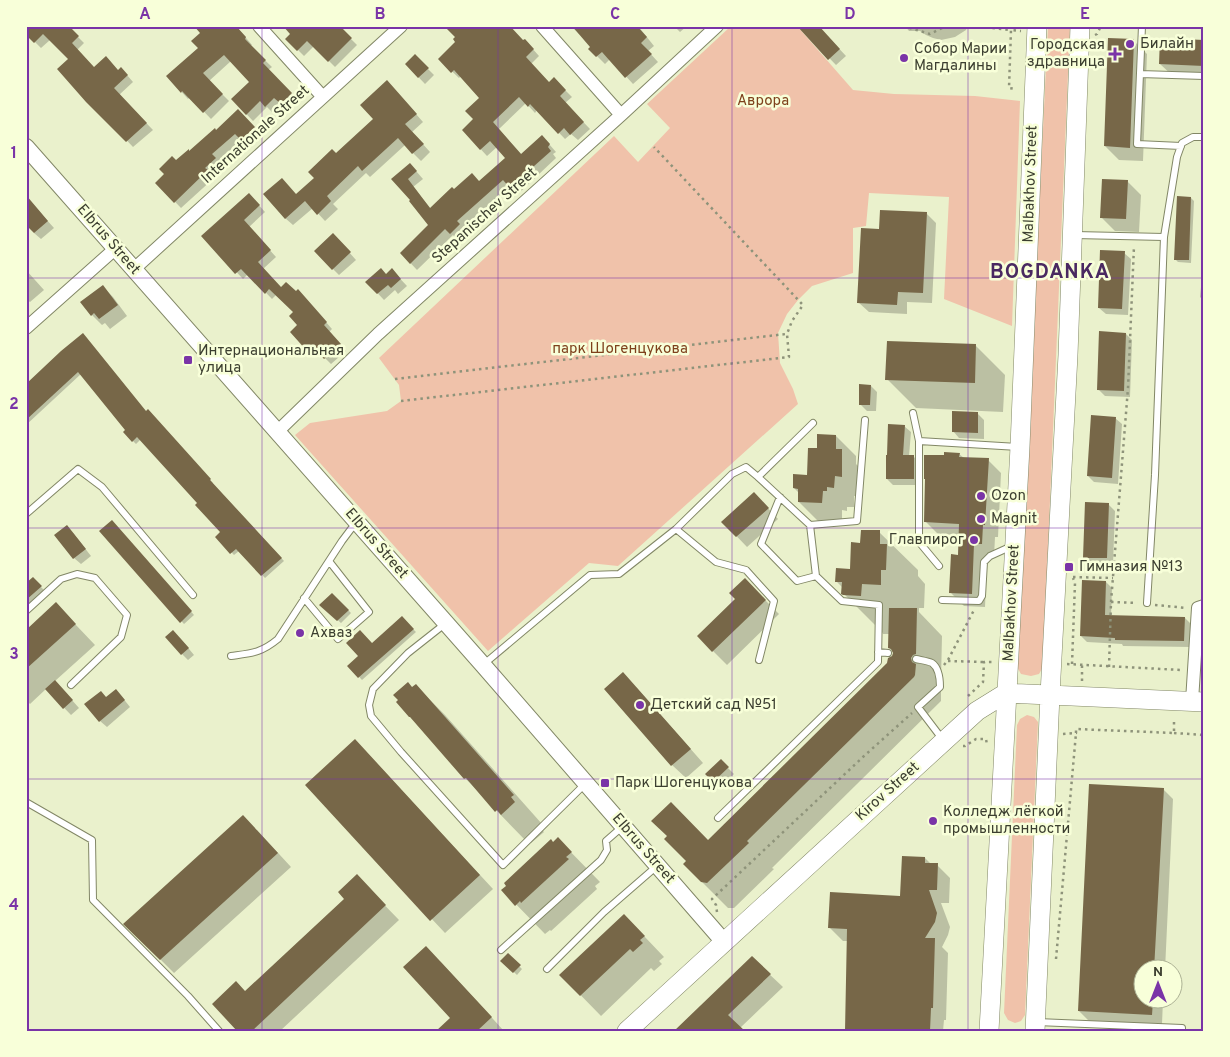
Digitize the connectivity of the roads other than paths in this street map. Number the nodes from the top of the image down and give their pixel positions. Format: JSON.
{"nodes":[{"id":1,"x":259,"y":26,"type":"edge"},
{"id":2,"x":401,"y":26,"type":"edge"},
{"id":3,"x":542,"y":26,"type":"edge"},
{"id":4,"x":717,"y":26,"type":"edge"},
{"id":5,"x":1080,"y":26,"type":"edge"},
{"id":6,"x":1142,"y":26,"type":"edge"},
{"id":7,"x":1031,"y":29,"type":"edge"},
{"id":8,"x":1140,"y":74,"type":"junction"},
{"id":9,"x":1204,"y":76,"type":"edge"},
{"id":10,"x":322,"y":96,"type":"junction"},
{"id":11,"x":621,"y":115,"type":"junction"},
{"id":12,"x":1204,"y":137,"type":"edge"},
{"id":13,"x":1181,"y":146,"type":"junction"},
{"id":14,"x":26,"y":148,"type":"edge"},
{"id":15,"x":1072,"y":234,"type":"junction"},
{"id":16,"x":1164,"y":237,"type":"junction"},
{"id":17,"x":116,"y":248,"type":"junction"},
{"id":18,"x":134,"y":269,"type":"junction"},
{"id":19,"x":28,"y":324,"type":"edge"},
{"id":20,"x":913,"y":413,"type":"dead end"},
{"id":21,"x":865,"y":420,"type":"dead end"},
{"id":22,"x":813,"y":423,"type":"dead end"},
{"id":23,"x":277,"y":432,"type":"junction"},
{"id":24,"x":919,"y":441,"type":"junction"},
{"id":25,"x":1020,"y":447,"type":"junction"},
{"id":26,"x":758,"y":477,"type":"junction"},
{"id":27,"x":780,"y":497,"type":"junction"},
{"id":28,"x":26,"y":514,"type":"edge"},
{"id":29,"x":358,"y":523,"type":"junction"},
{"id":30,"x":810,"y":525,"type":"junction"},
{"id":31,"x":676,"y":529,"type":"junction"},
{"id":32,"x":1014,"y":545,"type":"junction"},
{"id":33,"x":329,"y":561,"type":"junction"},
{"id":34,"x":939,"y":566,"type":"dead end"},
{"id":35,"x":816,"y":576,"type":"junction"},
{"id":36,"x":193,"y":595,"type":"dead end"},
{"id":37,"x":304,"y":598,"type":"junction"},
{"id":38,"x":942,"y":600,"type":"dead end"},
{"id":39,"x":1147,"y":604,"type":"dead end"},
{"id":40,"x":1204,"y":606,"type":"edge"},
{"id":41,"x":26,"y":611,"type":"edge"},
{"id":42,"x":446,"y":623,"type":"junction"},
{"id":43,"x":878,"y":652,"type":"junction"},
{"id":44,"x":888,"y":653,"type":"dead end"},
{"id":45,"x":231,"y":656,"type":"dead end"},
{"id":46,"x":916,"y":659,"type":"dead end"},
{"id":47,"x":759,"y":660,"type":"dead end"},
{"id":48,"x":483,"y":665,"type":"junction"},
{"id":49,"x":71,"y":685,"type":"dead end"},
{"id":50,"x":1006,"y":693,"type":"junction"},
{"id":51,"x":1050,"y":695,"type":"junction"},
{"id":52,"x":1198,"y":701,"type":"edge"},
{"id":53,"x":951,"y":743,"type":"junction"},
{"id":54,"x":586,"y":783,"type":"junction"},
{"id":55,"x":26,"y":802,"type":"edge"},
{"id":56,"x":718,"y":818,"type":"dead end"},
{"id":57,"x":623,"y":826,"type":"junction"},
{"id":58,"x":658,"y":866,"type":"junction"},
{"id":59,"x":724,"y":942,"type":"junction"},
{"id":60,"x":501,"y":950,"type":"dead end"},
{"id":61,"x":547,"y":970,"type":"dead end"},
{"id":62,"x":1035,"y":1026,"type":"edge"},
{"id":63,"x":219,"y":1031,"type":"edge"},
{"id":64,"x":627,"y":1031,"type":"edge"},
{"id":65,"x":989,"y":1031,"type":"edge"},
{"id":66,"x":1182,"y":1031,"type":"edge"}],
"edges":[{"from":1,"to":10,"type":"street"},
{"from":2,"to":10,"type":"street","name":"Internationale Street"},
{"from":3,"to":11,"type":"street"},
{"from":4,"to":11,"type":"street","name":"Stepanischev Street"},
{"from":5,"to":15,"type":"main road"},
{"from":6,"to":8,"type":"lane"},
{"from":7,"to":25,"type":"main road","name":"Malbakhov Street"},
{"from":8,"to":9,"type":"lane"},
{"from":8,"to":13,"type":"lane"},
{"from":10,"to":18,"type":"street","name":"Internationale Street"},
{"from":11,"to":23,"type":"street","name":"Stepanischev Street"},
{"from":12,"to":13,"type":"lane"},
{"from":13,"to":16,"type":"lane"},
{"from":14,"to":17,"type":"street","name":"Elbrus Street"},
{"from":15,"to":16,"type":"lane"},
{"from":15,"to":51,"type":"main road"},
{"from":16,"to":39,"type":"lane"},
{"from":17,"to":18,"type":"street","name":"Elbrus Street"},
{"from":17,"to":19,"type":"street"},
{"from":18,"to":23,"type":"street","name":"Elbrus Street"},
{"from":20,"to":24,"type":"lane"},
{"from":21,"to":30,"type":"lane"},
{"from":22,"to":26,"type":"lane"},
{"from":23,"to":29,"type":"street","name":"Elbrus Street"},
{"from":24,"to":25,"type":"lane"},
{"from":24,"to":34,"type":"lane"},
{"from":25,"to":32,"type":"main road","name":"Malbakhov Street"},
{"from":26,"to":27,"type":"lane"},
{"from":26,"to":31,"type":"lane"},
{"from":27,"to":30,"type":"lane"},
{"from":27,"to":35,"type":"lane"},
{"from":28,"to":36,"type":"lane"},
{"from":29,"to":33,"type":"lane"},
{"from":29,"to":42,"type":"street","name":"Elbrus Street"},
{"from":30,"to":35,"type":"lane"},
{"from":31,"to":47,"type":"lane"},
{"from":31,"to":48,"type":"lane"},
{"from":32,"to":38,"type":"lane"},
{"from":32,"to":50,"type":"main road","name":"Malbakhov Street"},
{"from":33,"to":37,"type":"lane"},
{"from":33,"to":37,"type":"lane"},
{"from":35,"to":43,"type":"lane"},
{"from":37,"to":45,"type":"lane"},
{"from":40,"to":52,"type":"street"},
{"from":41,"to":49,"type":"lane"},
{"from":42,"to":48,"type":"street","name":"Elbrus Street"},
{"from":42,"to":54,"type":"lane"},
{"from":43,"to":44,"type":"lane"},
{"from":43,"to":56,"type":"lane"},
{"from":46,"to":53,"type":"lane"},
{"from":48,"to":54,"type":"street","name":"Elbrus Street"},
{"from":50,"to":51,"type":"main road"},
{"from":50,"to":53,"type":"main road","name":"Kirov Street"},
{"from":50,"to":65,"type":"main road","name":"Malbakhov Street"},
{"from":51,"to":52,"type":"main road"},
{"from":51,"to":62,"type":"main road"},
{"from":53,"to":59,"type":"main road","name":"Kirov Street"},
{"from":54,"to":57,"type":"street","name":"Elbrus Street"},
{"from":55,"to":63,"type":"lane"},
{"from":57,"to":58,"type":"street","name":"Elbrus Street"},
{"from":57,"to":60,"type":"lane"},
{"from":58,"to":59,"type":"street","name":"Elbrus Street"},
{"from":58,"to":61,"type":"lane"},
{"from":59,"to":64,"type":"main road","name":"Kirov Street"},
{"from":62,"to":66,"type":"lane"}]}
